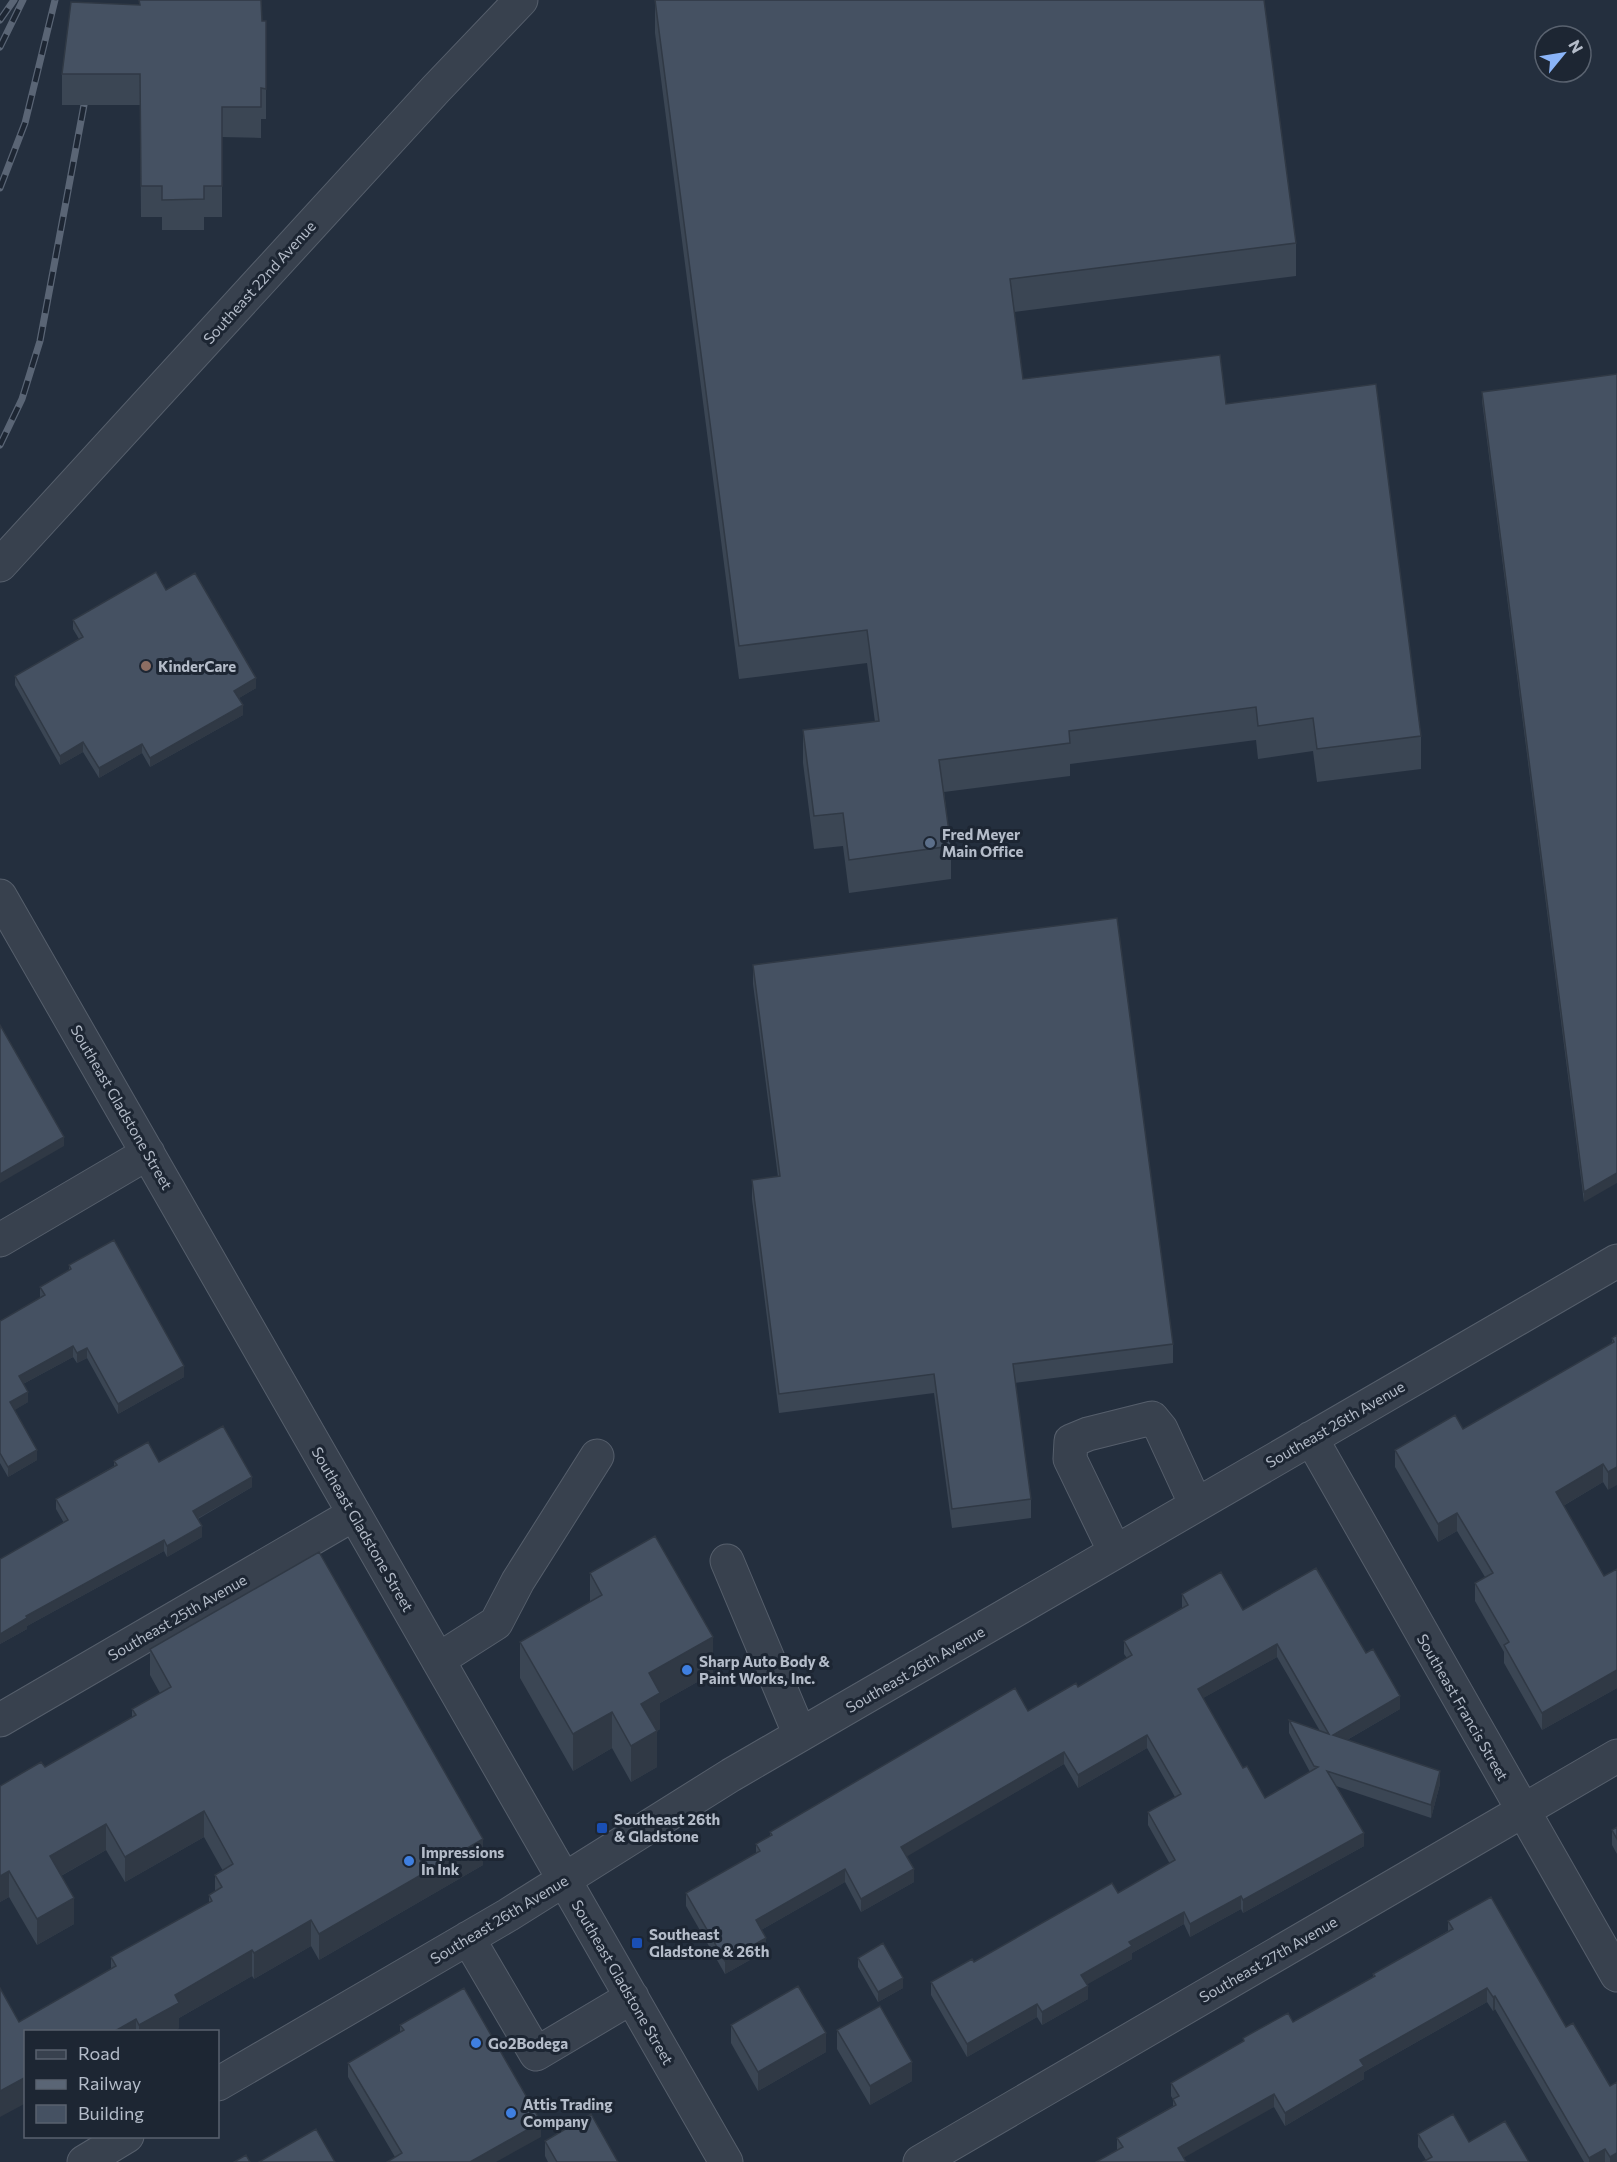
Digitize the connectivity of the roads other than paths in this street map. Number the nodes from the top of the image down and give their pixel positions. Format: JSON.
{"nodes":[{"id":1,"x":521,"y":0,"type":"edge"},
{"id":2,"x":0,"y":566,"type":"edge"},
{"id":3,"x":0,"y":896,"type":"edge"},
{"id":4,"x":148,"y":1153,"type":"junction"},
{"id":5,"x":0,"y":1240,"type":"edge"},
{"id":6,"x":1617,"y":1261,"type":"edge"},
{"id":7,"x":1311,"y":1438,"type":"junction"},
{"id":8,"x":597,"y":1456,"type":"dead end"},
{"id":9,"x":1196,"y":1505,"type":"junction"},
{"id":10,"x":354,"y":1514,"type":"junction"},
{"id":11,"x":1115,"y":1552,"type":"junction"},
{"id":12,"x":728,"y":1561,"type":"dead end"},
{"id":13,"x":438,"y":1660,"type":"junction"},
{"id":14,"x":0,"y":1720,"type":"edge"},
{"id":15,"x":800,"y":1735,"type":"junction"},
{"id":16,"x":1617,"y":1756,"type":"edge"},
{"id":17,"x":1522,"y":1811,"type":"junction"},
{"id":18,"x":565,"y":1881,"type":"junction"},
{"id":19,"x":468,"y":1938,"type":"junction"},
{"id":20,"x":1617,"y":1976,"type":"edge"},
{"id":21,"x":632,"y":1997,"type":"junction"},
{"id":22,"x":219,"y":2083,"type":"edge"},
{"id":23,"x":124,"y":2138,"type":"edge"},
{"id":24,"x":84,"y":2162,"type":"edge"},
{"id":25,"x":726,"y":2162,"type":"edge"},
{"id":26,"x":920,"y":2162,"type":"edge"}],
"edges":[{"from":1,"to":2,"type":"street","name":"Southeast 22nd Avenue"},
{"from":3,"to":4,"type":"street","name":"Southeast Gladstone Street"},
{"from":4,"to":5,"type":"street"},
{"from":4,"to":10,"type":"street","name":"Southeast Gladstone Street"},
{"from":6,"to":7,"type":"street","name":"Southeast 26th Avenue"},
{"from":7,"to":9,"type":"street","name":"Southeast 26th Avenue"},
{"from":7,"to":17,"type":"street","name":"Southeast Francis Street"},
{"from":8,"to":13,"type":"street"},
{"from":9,"to":11,"type":"street","name":"Southeast 26th Avenue"},
{"from":9,"to":11,"type":"street"},
{"from":10,"to":13,"type":"street","name":"Southeast Gladstone Street"},
{"from":10,"to":14,"type":"street","name":"Southeast 25th Avenue"},
{"from":11,"to":15,"type":"street","name":"Southeast 26th Avenue"},
{"from":12,"to":15,"type":"street"},
{"from":13,"to":18,"type":"street","name":"Southeast Gladstone Street"},
{"from":15,"to":18,"type":"street","name":"Southeast 26th Avenue"},
{"from":16,"to":17,"type":"street","name":"Southeast 27th Avenue"},
{"from":17,"to":20,"type":"street","name":"Southeast Francis Street"},
{"from":17,"to":26,"type":"street","name":"Southeast 27th Avenue"},
{"from":18,"to":19,"type":"street","name":"Southeast 26th Avenue"},
{"from":18,"to":21,"type":"street","name":"Southeast Gladstone Street"},
{"from":19,"to":21,"type":"street"},
{"from":19,"to":22,"type":"street","name":"Southeast 26th Avenue"},
{"from":21,"to":25,"type":"street","name":"Southeast Gladstone Street"},
{"from":23,"to":24,"type":"street"}]}
